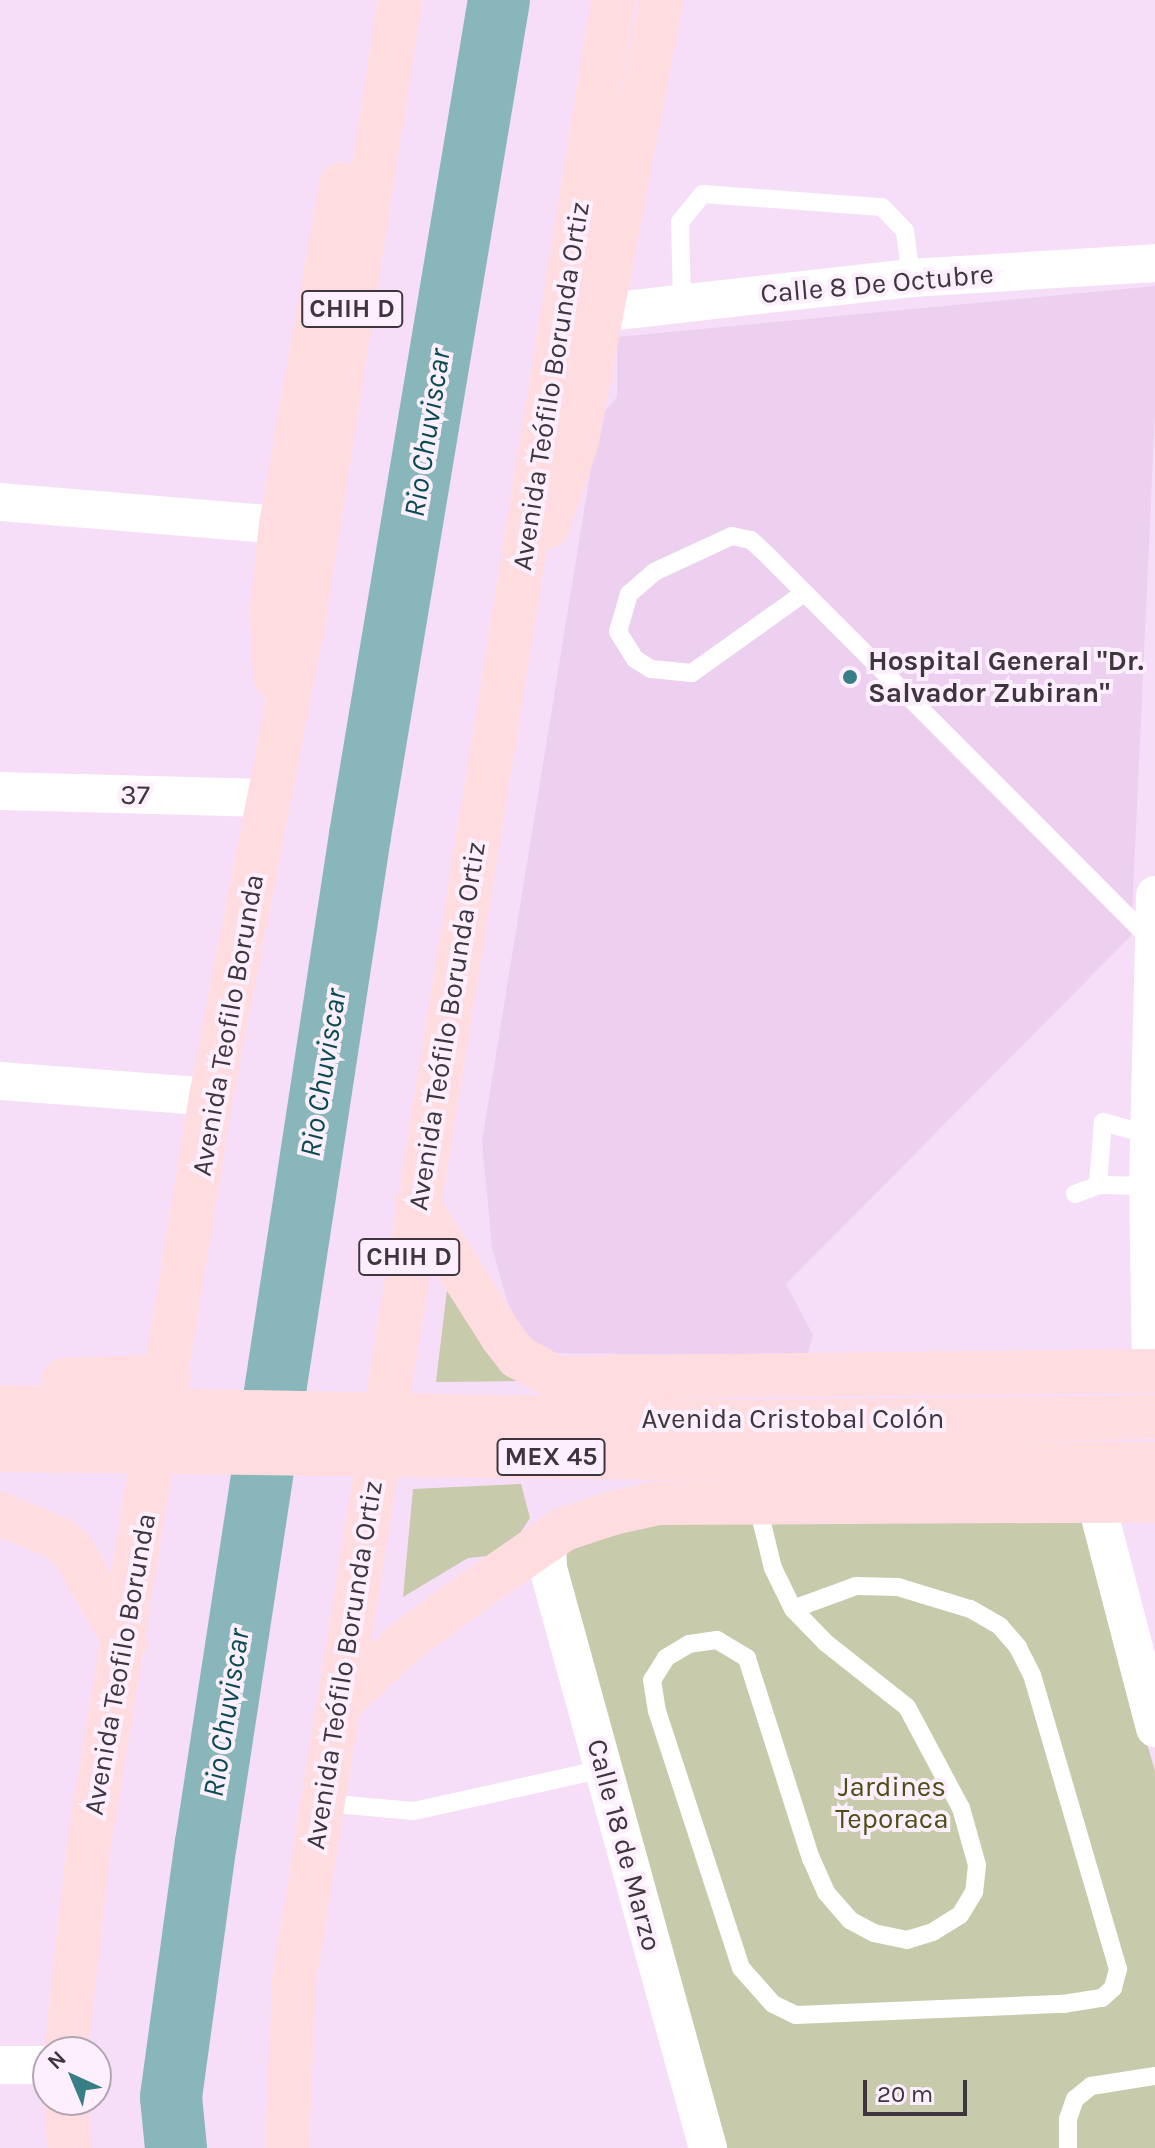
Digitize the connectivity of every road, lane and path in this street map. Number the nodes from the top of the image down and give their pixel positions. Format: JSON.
{"nodes":[{"id":1,"x":369,"y":0,"type":"edge"},
{"id":2,"x":400,"y":0,"type":"edge"},
{"id":3,"x":613,"y":0,"type":"edge"},
{"id":4,"x":661,"y":0,"type":"edge"},
{"id":5,"x":1155,"y":263,"type":"edge"},
{"id":6,"x":911,"y":278,"type":"junction"},
{"id":7,"x":682,"y":303,"type":"junction"},
{"id":8,"x":599,"y":313,"type":"junction"},
{"id":9,"x":0,"y":502,"type":"edge"},
{"id":10,"x":281,"y":525,"type":"junction"},
{"id":11,"x":520,"y":583,"type":"junction"},
{"id":12,"x":804,"y":593,"type":"junction"},
{"id":13,"x":285,"y":715,"type":"junction"},
{"id":14,"x":0,"y":791,"type":"edge"},
{"id":15,"x":270,"y":798,"type":"junction"},
{"id":16,"x":1155,"y":895,"type":"edge"},
{"id":17,"x":1152,"y":941,"type":"junction"},
{"id":18,"x":0,"y":1081,"type":"edge"},
{"id":19,"x":211,"y":1097,"type":"junction"},
{"id":20,"x":1151,"y":1159,"type":"edge"},
{"id":21,"x":1098,"y":1185,"type":"junction"},
{"id":22,"x":1075,"y":1194,"type":"dead end"},
{"id":23,"x":417,"y":1203,"type":"junction"},
{"id":24,"x":1153,"y":1371,"type":"edge"},
{"id":25,"x":169,"y":1376,"type":"junction"},
{"id":26,"x":0,"y":1378,"type":"edge"},
{"id":27,"x":0,"y":1407,"type":"edge"},
{"id":28,"x":1155,"y":1417,"type":"edge"},
{"id":29,"x":0,"y":1450,"type":"edge"},
{"id":30,"x":1155,"y":1464,"type":"edge"},
{"id":31,"x":1098,"y":1480,"type":"junction"},
{"id":32,"x":1155,"y":1500,"type":"edge"},
{"id":33,"x":757,"y":1503,"type":"junction"},
{"id":34,"x":0,"y":1514,"type":"edge"},
{"id":35,"x":547,"y":1540,"type":"junction"},
{"id":36,"x":793,"y":1609,"type":"junction"},
{"id":37,"x":125,"y":1642,"type":"junction"},
{"id":38,"x":340,"y":1703,"type":"junction"},
{"id":39,"x":1155,"y":1728,"type":"edge"},
{"id":40,"x":604,"y":1769,"type":"junction"},
{"id":41,"x":321,"y":1803,"type":"junction"},
{"id":42,"x":68,"y":2036,"type":"edge"},
{"id":43,"x":0,"y":2065,"type":"edge"},
{"id":44,"x":32,"y":2065,"type":"edge"},
{"id":45,"x":1155,"y":2076,"type":"edge"},
{"id":46,"x":67,"y":2116,"type":"edge"},
{"id":47,"x":69,"y":2148,"type":"edge"},
{"id":48,"x":287,"y":2148,"type":"edge"},
{"id":49,"x":708,"y":2148,"type":"edge"},
{"id":50,"x":1068,"y":2148,"type":"edge"}],
"edges":[{"from":1,"to":10,"type":"main road"},
{"from":2,"to":13,"type":"main road","name":"Avenida Teofilo Borunda","number":"CHIH D"},
{"from":3,"to":11,"type":"main road","name":"Avenida Teófilo Borunda Ortiz","number":"CHIH D"},
{"from":4,"to":8,"type":"main road"},
{"from":5,"to":6,"type":"street","name":"Calle 8 De Octubre"},
{"from":6,"to":7,"type":"street","name":"Calle 8 De Octubre"},
{"from":6,"to":7,"type":"lane"},
{"from":7,"to":8,"type":"street","name":"Calle 8 De Octubre"},
{"from":8,"to":11,"type":"main road"},
{"from":9,"to":10,"type":"street"},
{"from":10,"to":13,"type":"main road"},
{"from":11,"to":23,"type":"main road","name":"Avenida Teófilo Borunda Ortiz","number":"CHIH D"},
{"from":12,"to":12,"type":"lane"},
{"from":12,"to":17,"type":"lane"},
{"from":13,"to":15,"type":"main road","name":"Avenida Teofilo Borunda","number":"CHIH D"},
{"from":14,"to":15,"type":"street","name":"37"},
{"from":15,"to":19,"type":"main road","name":"Avenida Teofilo Borunda","number":"CHIH D"},
{"from":16,"to":17,"type":"street"},
{"from":17,"to":20,"type":"street"},
{"from":18,"to":19,"type":"street"},
{"from":19,"to":25,"type":"main road","name":"Avenida Teofilo Borunda","number":"CHIH D"},
{"from":20,"to":21,"type":"lane"},
{"from":20,"to":21,"type":"lane"},
{"from":20,"to":24,"type":"street"},
{"from":21,"to":22,"type":"lane"},
{"from":23,"to":24,"type":"main road"},
{"from":23,"to":38,"type":"main road","name":"Avenida Teófilo Borunda Ortiz","number":"CHIH D"},
{"from":25,"to":26,"type":"main road"},
{"from":25,"to":37,"type":"main road","name":"Avenida Teofilo Borunda","number":"CHIH D"},
{"from":27,"to":28,"type":"main road","name":"Avenida Cristobal Colón","number":"MEX 45"},
{"from":29,"to":31,"type":"main road","name":"Avenida Cristobal Colón","number":"MEX 45"},
{"from":30,"to":31,"type":"main road","name":"Avenida Cristobal Colón","number":"MEX 45"},
{"from":31,"to":32,"type":"main road"},
{"from":31,"to":33,"type":"main road"},
{"from":31,"to":39,"type":"street"},
{"from":33,"to":35,"type":"main road"},
{"from":33,"to":36,"type":"lane"},
{"from":34,"to":37,"type":"main road"},
{"from":35,"to":38,"type":"main road"},
{"from":35,"to":40,"type":"street","name":"Calle 18 de Marzo"},
{"from":36,"to":36,"type":"lane"},
{"from":37,"to":42,"type":"main road","name":"Avenida Teofilo Borunda","number":"CHIH D"},
{"from":38,"to":41,"type":"main road","name":"Avenida Teófilo Borunda Ortiz","number":"CHIH D"},
{"from":40,"to":41,"type":"lane"},
{"from":40,"to":49,"type":"street","name":"Calle 18 de Marzo"},
{"from":41,"to":48,"type":"main road","name":"Avenida Teófilo Borunda Ortiz","number":"CHIH D"},
{"from":43,"to":44,"type":"street"},
{"from":45,"to":50,"type":"lane"},
{"from":46,"to":47,"type":"main road"}]}
